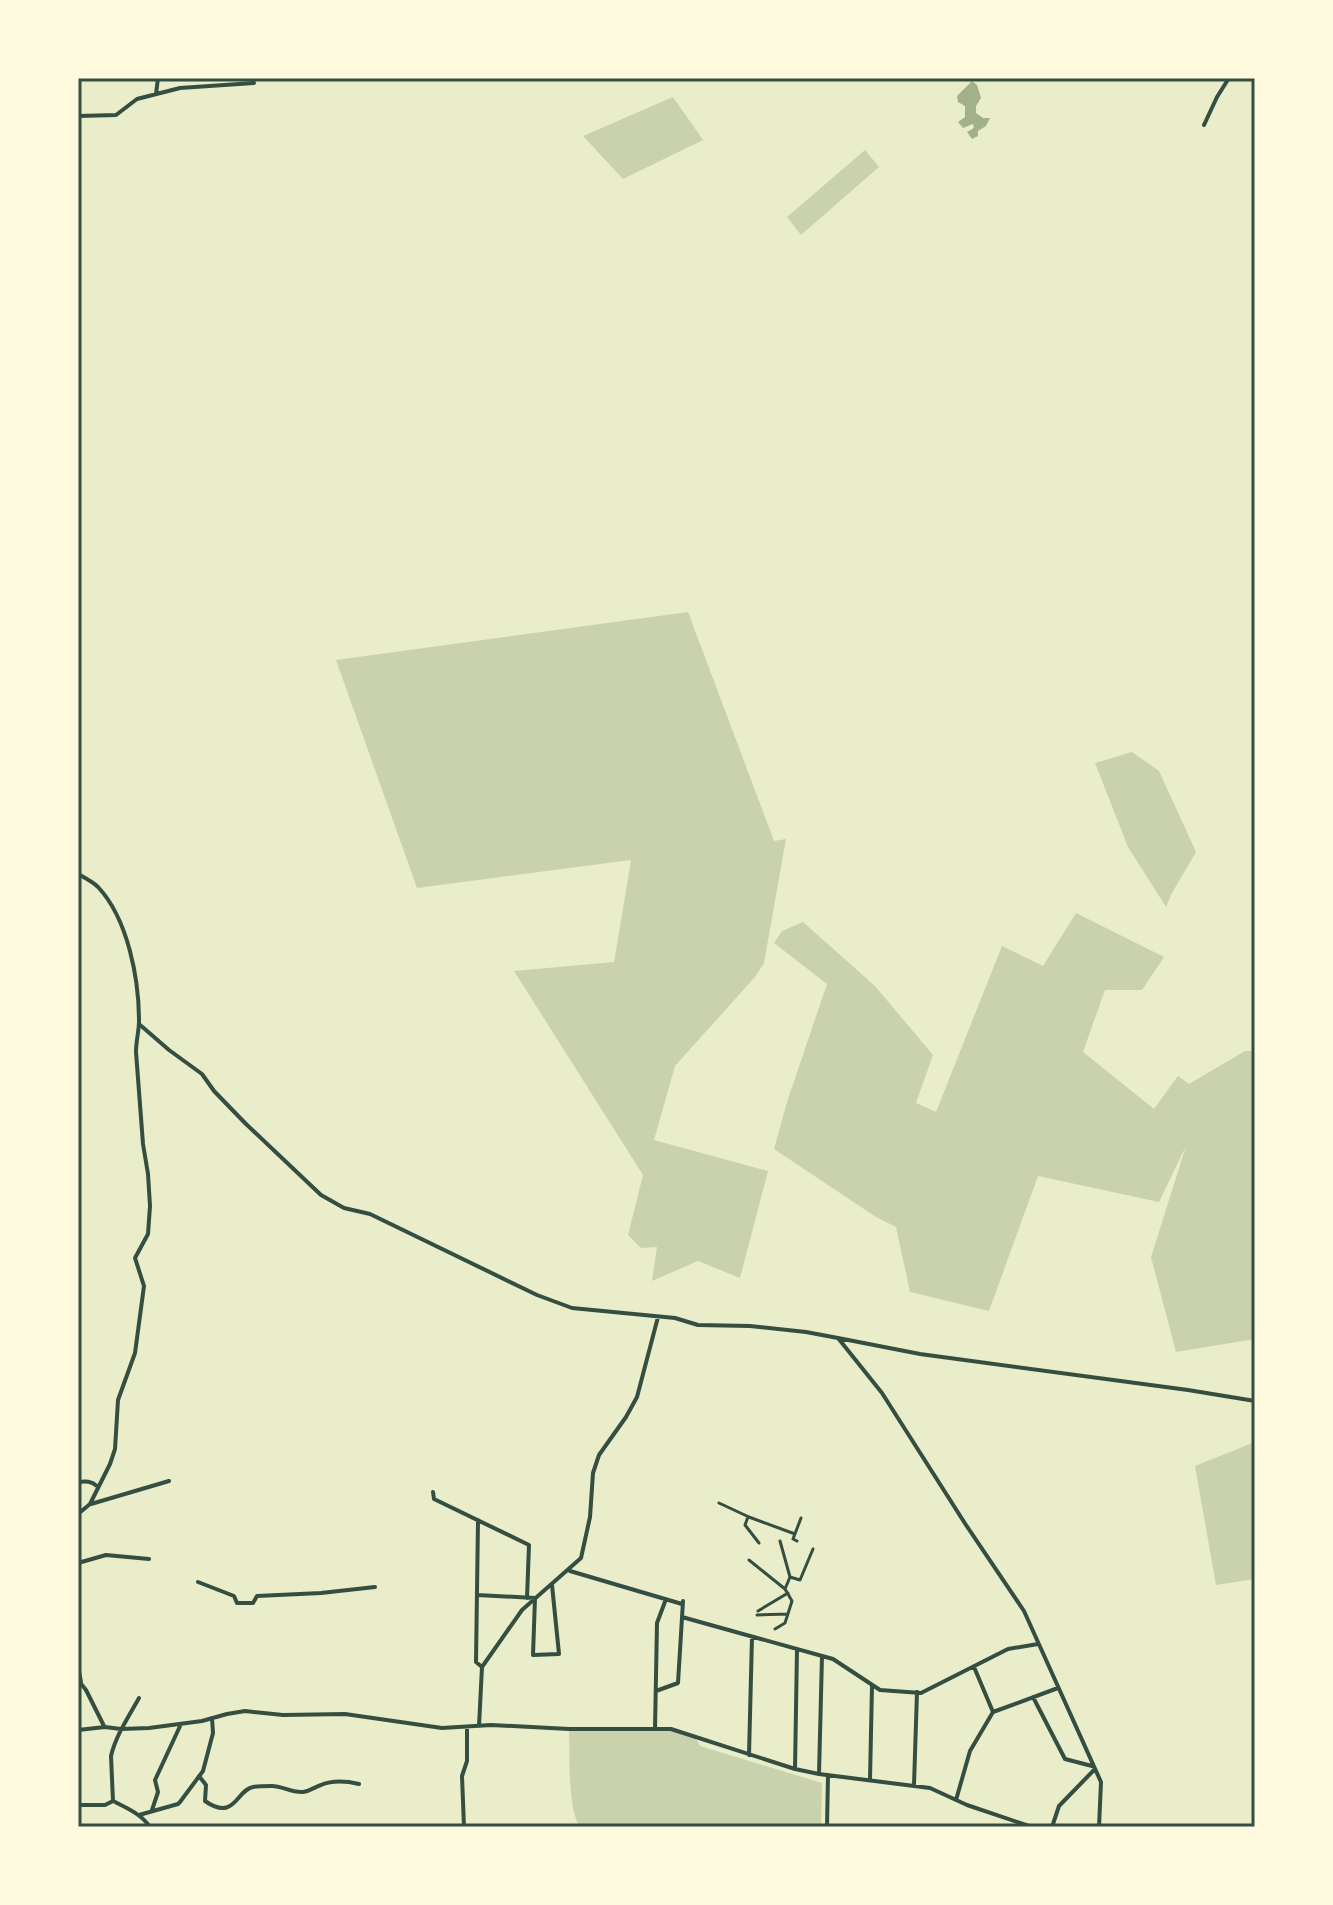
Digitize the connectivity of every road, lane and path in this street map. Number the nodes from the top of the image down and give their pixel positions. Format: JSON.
{"nodes":[{"id":1,"x":158,"y":78,"type":"edge"},
{"id":2,"x":1229,"y":78,"type":"edge"},
{"id":3,"x":254,"y":83,"type":"dead end"},
{"id":4,"x":156,"y":94,"type":"junction"},
{"id":5,"x":78,"y":116,"type":"edge"},
{"id":6,"x":1204,"y":125,"type":"dead end"},
{"id":7,"x":78,"y":874,"type":"edge"},
{"id":8,"x":139,"y":1024,"type":"junction"},
{"id":9,"x":658,"y":1317,"type":"junction"},
{"id":10,"x":838,"y":1338,"type":"junction"},
{"id":11,"x":1255,"y":1401,"type":"edge"},
{"id":12,"x":169,"y":1481,"type":"dead end"},
{"id":13,"x":78,"y":1482,"type":"edge"},
{"id":14,"x":97,"y":1486,"type":"junction"},
{"id":15,"x":433,"y":1492,"type":"dead end"},
{"id":16,"x":719,"y":1503,"type":"dead end"},
{"id":17,"x":90,"y":1504,"type":"junction"},
{"id":18,"x":78,"y":1514,"type":"edge"},
{"id":19,"x":749,"y":1517,"type":"junction"},
{"id":20,"x":478,"y":1519,"type":"junction"},
{"id":21,"x":798,"y":1521,"type":"dead end"},
{"id":22,"x":795,"y":1534,"type":"junction"},
{"id":23,"x":780,"y":1541,"type":"dead end"},
{"id":24,"x":797,"y":1541,"type":"dead end"},
{"id":25,"x":759,"y":1543,"type":"dead end"},
{"id":26,"x":813,"y":1549,"type":"dead end"},
{"id":27,"x":149,"y":1559,"type":"dead end"},
{"id":28,"x":749,"y":1560,"type":"dead end"},
{"id":29,"x":78,"y":1563,"type":"edge"},
{"id":30,"x":569,"y":1571,"type":"junction"},
{"id":31,"x":790,"y":1577,"type":"junction"},
{"id":32,"x":198,"y":1582,"type":"dead end"},
{"id":33,"x":552,"y":1585,"type":"junction"},
{"id":34,"x":375,"y":1587,"type":"dead end"},
{"id":35,"x":787,"y":1591,"type":"junction"},
{"id":36,"x":477,"y":1595,"type":"junction"},
{"id":37,"x":527,"y":1598,"type":"junction"},
{"id":38,"x":535,"y":1598,"type":"junction"},
{"id":39,"x":666,"y":1599,"type":"junction"},
{"id":40,"x":788,"y":1614,"type":"junction"},
{"id":41,"x":765,"y":1615,"type":"junction"},
{"id":42,"x":682,"y":1617,"type":"junction"},
{"id":43,"x":762,"y":1622,"type":"dead end"},
{"id":44,"x":775,"y":1629,"type":"dead end"},
{"id":45,"x":752,"y":1636,"type":"junction"},
{"id":46,"x":1038,"y":1644,"type":"junction"},
{"id":47,"x":797,"y":1649,"type":"junction"},
{"id":48,"x":822,"y":1656,"type":"junction"},
{"id":49,"x":78,"y":1666,"type":"edge"},
{"id":50,"x":482,"y":1667,"type":"junction"},
{"id":51,"x":974,"y":1667,"type":"junction"},
{"id":52,"x":79,"y":1681,"type":"edge"},
{"id":53,"x":872,"y":1685,"type":"junction"},
{"id":54,"x":1058,"y":1688,"type":"junction"},
{"id":55,"x":656,"y":1691,"type":"junction"},
{"id":56,"x":917,"y":1692,"type":"junction"},
{"id":57,"x":1033,"y":1697,"type":"junction"},
{"id":58,"x":139,"y":1698,"type":"dead end"},
{"id":59,"x":993,"y":1712,"type":"junction"},
{"id":60,"x":212,"y":1718,"type":"junction"},
{"id":61,"x":181,"y":1724,"type":"junction"},
{"id":62,"x":105,"y":1727,"type":"junction"},
{"id":63,"x":467,"y":1727,"type":"junction"},
{"id":64,"x":479,"y":1727,"type":"junction"},
{"id":65,"x":121,"y":1729,"type":"junction"},
{"id":66,"x":655,"y":1729,"type":"junction"},
{"id":67,"x":78,"y":1730,"type":"edge"},
{"id":68,"x":749,"y":1755,"type":"junction"},
{"id":69,"x":1093,"y":1768,"type":"junction"},
{"id":70,"x":795,"y":1769,"type":"junction"},
{"id":71,"x":819,"y":1774,"type":"junction"},
{"id":72,"x":828,"y":1775,"type":"junction"},
{"id":73,"x":199,"y":1776,"type":"junction"},
{"id":74,"x":870,"y":1779,"type":"junction"},
{"id":75,"x":359,"y":1784,"type":"dead end"},
{"id":76,"x":914,"y":1785,"type":"junction"},
{"id":77,"x":956,"y":1800,"type":"junction"},
{"id":78,"x":113,"y":1801,"type":"junction"},
{"id":79,"x":78,"y":1805,"type":"edge"},
{"id":80,"x":151,"y":1811,"type":"junction"},
{"id":81,"x":139,"y":1815,"type":"junction"},
{"id":82,"x":150,"y":1827,"type":"edge"},
{"id":83,"x":464,"y":1827,"type":"edge"},
{"id":84,"x":827,"y":1827,"type":"edge"},
{"id":85,"x":1032,"y":1827,"type":"edge"},
{"id":86,"x":1052,"y":1827,"type":"edge"},
{"id":87,"x":1099,"y":1827,"type":"edge"}],
"edges":[{"from":1,"to":4,"type":"street"},
{"from":2,"to":6,"type":"street"},
{"from":3,"to":4,"type":"street"},
{"from":4,"to":5,"type":"street"},
{"from":7,"to":8,"type":"street"},
{"from":8,"to":9,"type":"street"},
{"from":8,"to":14,"type":"street"},
{"from":9,"to":10,"type":"street"},
{"from":9,"to":30,"type":"street"},
{"from":10,"to":11,"type":"street"},
{"from":10,"to":46,"type":"street"},
{"from":12,"to":17,"type":"street"},
{"from":13,"to":14,"type":"street"},
{"from":14,"to":17,"type":"street"},
{"from":15,"to":20,"type":"street"},
{"from":16,"to":19,"type":"street"},
{"from":17,"to":18,"type":"street"},
{"from":19,"to":22,"type":"street"},
{"from":19,"to":25,"type":"street"},
{"from":20,"to":36,"type":"street"},
{"from":20,"to":37,"type":"street"},
{"from":21,"to":22,"type":"street"},
{"from":22,"to":24,"type":"street"},
{"from":23,"to":31,"type":"street"},
{"from":26,"to":31,"type":"street"},
{"from":27,"to":29,"type":"street"},
{"from":28,"to":35,"type":"street"},
{"from":30,"to":33,"type":"street"},
{"from":30,"to":39,"type":"street"},
{"from":31,"to":35,"type":"street"},
{"from":32,"to":34,"type":"street"},
{"from":33,"to":38,"type":"street"},
{"from":33,"to":38,"type":"street"},
{"from":35,"to":40,"type":"street"},
{"from":35,"to":41,"type":"street"},
{"from":36,"to":37,"type":"street"},
{"from":36,"to":50,"type":"street"},
{"from":37,"to":38,"type":"street"},
{"from":38,"to":50,"type":"street"},
{"from":39,"to":42,"type":"street"},
{"from":39,"to":55,"type":"street"},
{"from":40,"to":41,"type":"street"},
{"from":40,"to":44,"type":"street"},
{"from":41,"to":43,"type":"street"},
{"from":42,"to":45,"type":"street"},
{"from":42,"to":55,"type":"street"},
{"from":45,"to":47,"type":"street"},
{"from":45,"to":68,"type":"street"},
{"from":46,"to":51,"type":"street"},
{"from":46,"to":54,"type":"street"},
{"from":47,"to":48,"type":"street"},
{"from":47,"to":70,"type":"street"},
{"from":48,"to":53,"type":"street"},
{"from":48,"to":71,"type":"street"},
{"from":49,"to":52,"type":"street"},
{"from":50,"to":64,"type":"street"},
{"from":51,"to":56,"type":"street"},
{"from":51,"to":59,"type":"street"},
{"from":52,"to":62,"type":"street"},
{"from":53,"to":56,"type":"street"},
{"from":53,"to":74,"type":"street"},
{"from":54,"to":57,"type":"street"},
{"from":54,"to":69,"type":"street"},
{"from":55,"to":66,"type":"street"},
{"from":56,"to":76,"type":"street"},
{"from":57,"to":59,"type":"street"},
{"from":57,"to":69,"type":"street"},
{"from":58,"to":65,"type":"street"},
{"from":59,"to":77,"type":"street"},
{"from":60,"to":61,"type":"street"},
{"from":60,"to":63,"type":"street"},
{"from":60,"to":73,"type":"street"},
{"from":61,"to":65,"type":"street"},
{"from":61,"to":80,"type":"street"},
{"from":62,"to":65,"type":"street"},
{"from":62,"to":67,"type":"street"},
{"from":63,"to":64,"type":"street"},
{"from":63,"to":83,"type":"street"},
{"from":64,"to":66,"type":"street"},
{"from":65,"to":78,"type":"street"},
{"from":66,"to":68,"type":"street"},
{"from":68,"to":70,"type":"street"},
{"from":69,"to":86,"type":"street"},
{"from":69,"to":87,"type":"street"},
{"from":70,"to":71,"type":"street"},
{"from":71,"to":72,"type":"street"},
{"from":72,"to":74,"type":"street"},
{"from":72,"to":84,"type":"street"},
{"from":73,"to":75,"type":"street"},
{"from":73,"to":80,"type":"street"},
{"from":74,"to":76,"type":"street"},
{"from":76,"to":77,"type":"street"},
{"from":77,"to":85,"type":"street"},
{"from":78,"to":79,"type":"street"},
{"from":78,"to":81,"type":"street"},
{"from":80,"to":81,"type":"street"},
{"from":81,"to":82,"type":"street"}]}
